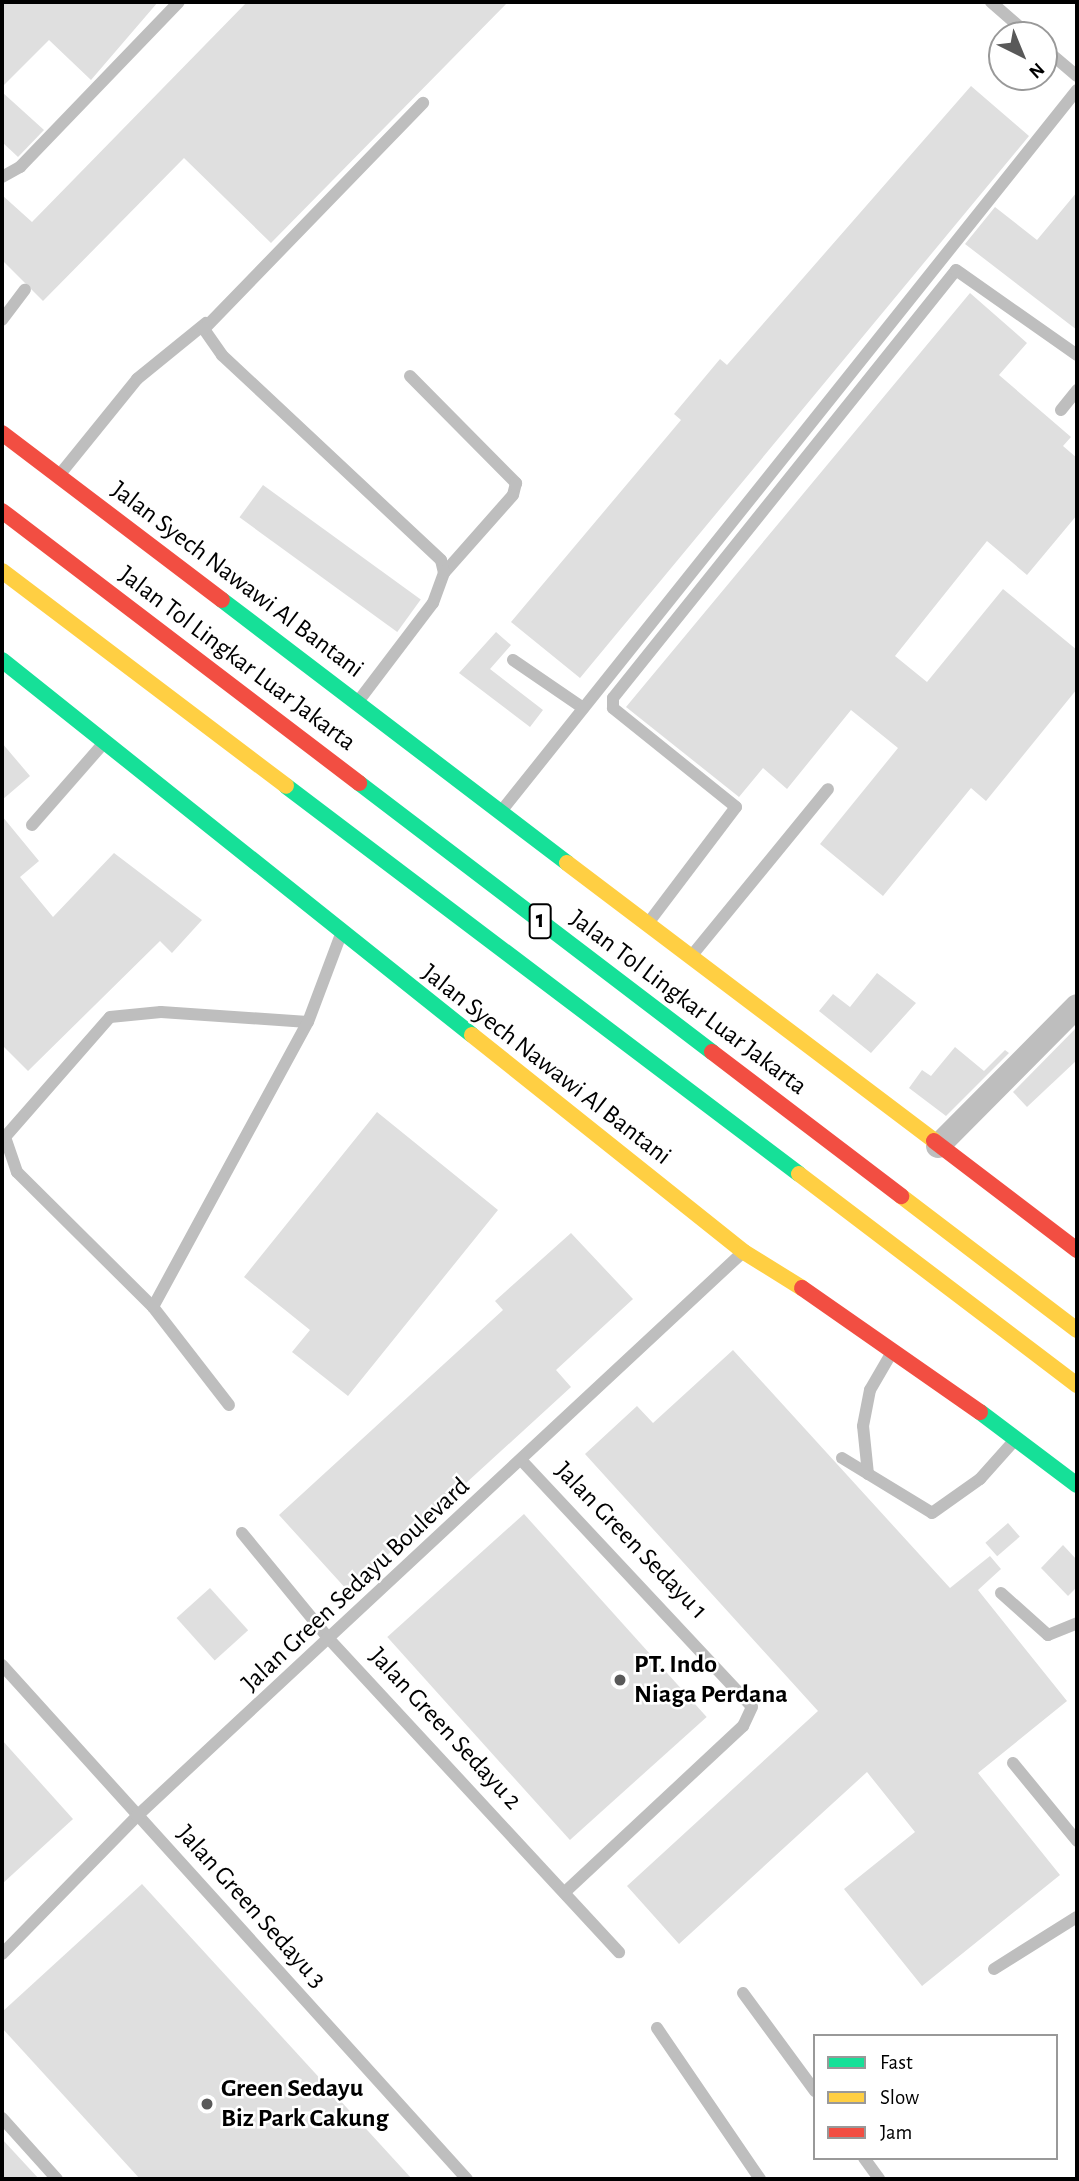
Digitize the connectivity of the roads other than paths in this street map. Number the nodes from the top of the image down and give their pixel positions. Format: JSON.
{"nodes":[{"id":1,"x":179,"y":2,"type":"edge"},
{"id":2,"x":991,"y":2,"type":"edge"},
{"id":3,"x":1013,"y":21,"type":"edge"},
{"id":4,"x":1058,"y":60,"type":"edge"},
{"id":5,"x":1077,"y":76,"type":"edge"},
{"id":6,"x":1077,"y":90,"type":"edge"},
{"id":7,"x":423,"y":103,"type":"dead end"},
{"id":8,"x":2,"y":177,"type":"edge"},
{"id":9,"x":25,"y":290,"type":"dead end"},
{"id":10,"x":2,"y":320,"type":"edge"},
{"id":11,"x":206,"y":323,"type":"junction"},
{"id":12,"x":1077,"y":355,"type":"edge"},
{"id":13,"x":410,"y":376,"type":"dead end"},
{"id":14,"x":1077,"y":390,"type":"edge"},
{"id":15,"x":1061,"y":410,"type":"dead end"},
{"id":16,"x":2,"y":433,"type":"edge"},
{"id":17,"x":58,"y":476,"type":"junction"},
{"id":18,"x":2,"y":511,"type":"edge"},
{"id":19,"x":2,"y":571,"type":"edge"},
{"id":20,"x":444,"y":573,"type":"junction"},
{"id":21,"x":2,"y":660,"type":"edge"},
{"id":22,"x":513,"y":660,"type":"dead end"},
{"id":23,"x":357,"y":702,"type":"junction"},
{"id":24,"x":583,"y":708,"type":"junction"},
{"id":25,"x":107,"y":739,"type":"junction"},
{"id":26,"x":828,"y":789,"type":"dead end"},
{"id":27,"x":499,"y":813,"type":"junction"},
{"id":28,"x":32,"y":825,"type":"dead end"},
{"id":29,"x":645,"y":926,"type":"junction"},
{"id":30,"x":341,"y":934,"type":"junction"},
{"id":31,"x":689,"y":960,"type":"junction"},
{"id":32,"x":1077,"y":1006,"type":"edge"},
{"id":33,"x":309,"y":1022,"type":"junction"},
{"id":34,"x":937,"y":1146,"type":"junction"},
{"id":35,"x":1077,"y":1250,"type":"edge"},
{"id":36,"x":744,"y":1252,"type":"junction"},
{"id":37,"x":153,"y":1307,"type":"junction"},
{"id":38,"x":1077,"y":1330,"type":"edge"},
{"id":39,"x":894,"y":1348,"type":"junction"},
{"id":40,"x":1077,"y":1385,"type":"edge"},
{"id":41,"x":229,"y":1405,"type":"dead end"},
{"id":42,"x":1015,"y":1440,"type":"junction"},
{"id":43,"x":842,"y":1458,"type":"dead end"},
{"id":44,"x":523,"y":1462,"type":"junction"},
{"id":45,"x":868,"y":1474,"type":"junction"},
{"id":46,"x":1077,"y":1485,"type":"edge"},
{"id":47,"x":242,"y":1533,"type":"dead end"},
{"id":48,"x":1001,"y":1593,"type":"dead end"},
{"id":49,"x":1077,"y":1623,"type":"edge"},
{"id":50,"x":329,"y":1639,"type":"junction"},
{"id":51,"x":2,"y":1665,"type":"edge"},
{"id":52,"x":1013,"y":1763,"type":"dead end"},
{"id":53,"x":137,"y":1816,"type":"junction"},
{"id":54,"x":1077,"y":1841,"type":"edge"},
{"id":55,"x":567,"y":1890,"type":"junction"},
{"id":56,"x":1077,"y":1917,"type":"edge"},
{"id":57,"x":619,"y":1952,"type":"dead end"},
{"id":58,"x":2,"y":1954,"type":"edge"},
{"id":59,"x":994,"y":1969,"type":"dead end"},
{"id":60,"x":743,"y":1993,"type":"dead end"},
{"id":61,"x":657,"y":2028,"type":"dead end"},
{"id":62,"x":813,"y":2088,"type":"edge"},
{"id":63,"x":2,"y":2118,"type":"edge"},
{"id":64,"x":865,"y":2160,"type":"edge"},
{"id":65,"x":57,"y":2179,"type":"edge"},
{"id":66,"x":467,"y":2179,"type":"edge"},
{"id":67,"x":760,"y":2179,"type":"edge"},
{"id":68,"x":879,"y":2179,"type":"edge"}],
"edges":[{"from":1,"to":8,"type":"lane"},
{"from":2,"to":3,"type":"lane"},
{"from":4,"to":5,"type":"lane"},
{"from":6,"to":24,"type":"lane"},
{"from":7,"to":11,"type":"lane"},
{"from":9,"to":10,"type":"lane"},
{"from":11,"to":17,"type":"lane"},
{"from":11,"to":20,"type":"lane"},
{"from":12,"to":29,"type":"lane"},
{"from":13,"to":20,"type":"lane"},
{"from":14,"to":15,"type":"lane"},
{"from":16,"to":17,"type":"highway","name":"Jalan Syech Nawawi Al Bantani"},
{"from":17,"to":23,"type":"highway","name":"Jalan Syech Nawawi Al Bantani"},
{"from":18,"to":38,"type":"highway","name":"Jalan Tol Lingkar Luar Jakarta","number":"1"},
{"from":19,"to":40,"type":"highway","number":"1"},
{"from":20,"to":23,"type":"lane"},
{"from":21,"to":25,"type":"highway","name":"Jalan Syech Nawawi Al Bantani"},
{"from":22,"to":24,"type":"lane"},
{"from":23,"to":27,"type":"highway","name":"Jalan Syech Nawawi Al Bantani"},
{"from":24,"to":27,"type":"lane"},
{"from":25,"to":28,"type":"lane"},
{"from":25,"to":30,"type":"highway","name":"Jalan Syech Nawawi Al Bantani"},
{"from":26,"to":31,"type":"lane"},
{"from":27,"to":29,"type":"highway","name":"Jalan Syech Nawawi Al Bantani"},
{"from":29,"to":31,"type":"highway","name":"Jalan Syech Nawawi Al Bantani"},
{"from":30,"to":33,"type":"lane"},
{"from":30,"to":36,"type":"highway","name":"Jalan Syech Nawawi Al Bantani"},
{"from":31,"to":34,"type":"highway","name":"Jalan Syech Nawawi Al Bantani"},
{"from":32,"to":34,"type":"street"},
{"from":33,"to":37,"type":"lane"},
{"from":33,"to":37,"type":"lane"},
{"from":34,"to":35,"type":"highway","name":"Jalan Syech Nawawi Al Bantani"},
{"from":36,"to":39,"type":"highway","name":"Jalan Syech Nawawi Al Bantani"},
{"from":36,"to":44,"type":"lane","name":"Jalan Green Sedayu Boulevard"},
{"from":37,"to":41,"type":"lane"},
{"from":39,"to":42,"type":"highway","name":"Jalan Syech Nawawi Al Bantani"},
{"from":39,"to":45,"type":"lane"},
{"from":42,"to":45,"type":"lane"},
{"from":42,"to":46,"type":"highway","name":"Jalan Syech Nawawi Al Bantani"},
{"from":43,"to":45,"type":"lane"},
{"from":44,"to":50,"type":"lane","name":"Jalan Green Sedayu Boulevard"},
{"from":44,"to":55,"type":"lane","name":"Jalan Green Sedayu 1"},
{"from":47,"to":50,"type":"lane","name":"Jalan Green Sedayu 2"},
{"from":48,"to":49,"type":"lane"},
{"from":50,"to":53,"type":"lane","name":"Jalan Green Sedayu Boulevard"},
{"from":50,"to":55,"type":"lane","name":"Jalan Green Sedayu 2"},
{"from":51,"to":53,"type":"lane","name":"Jalan Green Sedayu 3"},
{"from":52,"to":54,"type":"lane"},
{"from":53,"to":58,"type":"lane","name":"Jalan Green Sedayu Boulevard"},
{"from":53,"to":66,"type":"lane","name":"Jalan Green Sedayu 3"},
{"from":55,"to":57,"type":"lane","name":"Jalan Green Sedayu 2"},
{"from":56,"to":59,"type":"lane"},
{"from":60,"to":62,"type":"lane"},
{"from":61,"to":67,"type":"lane"},
{"from":63,"to":65,"type":"lane"},
{"from":64,"to":68,"type":"lane"}]}
